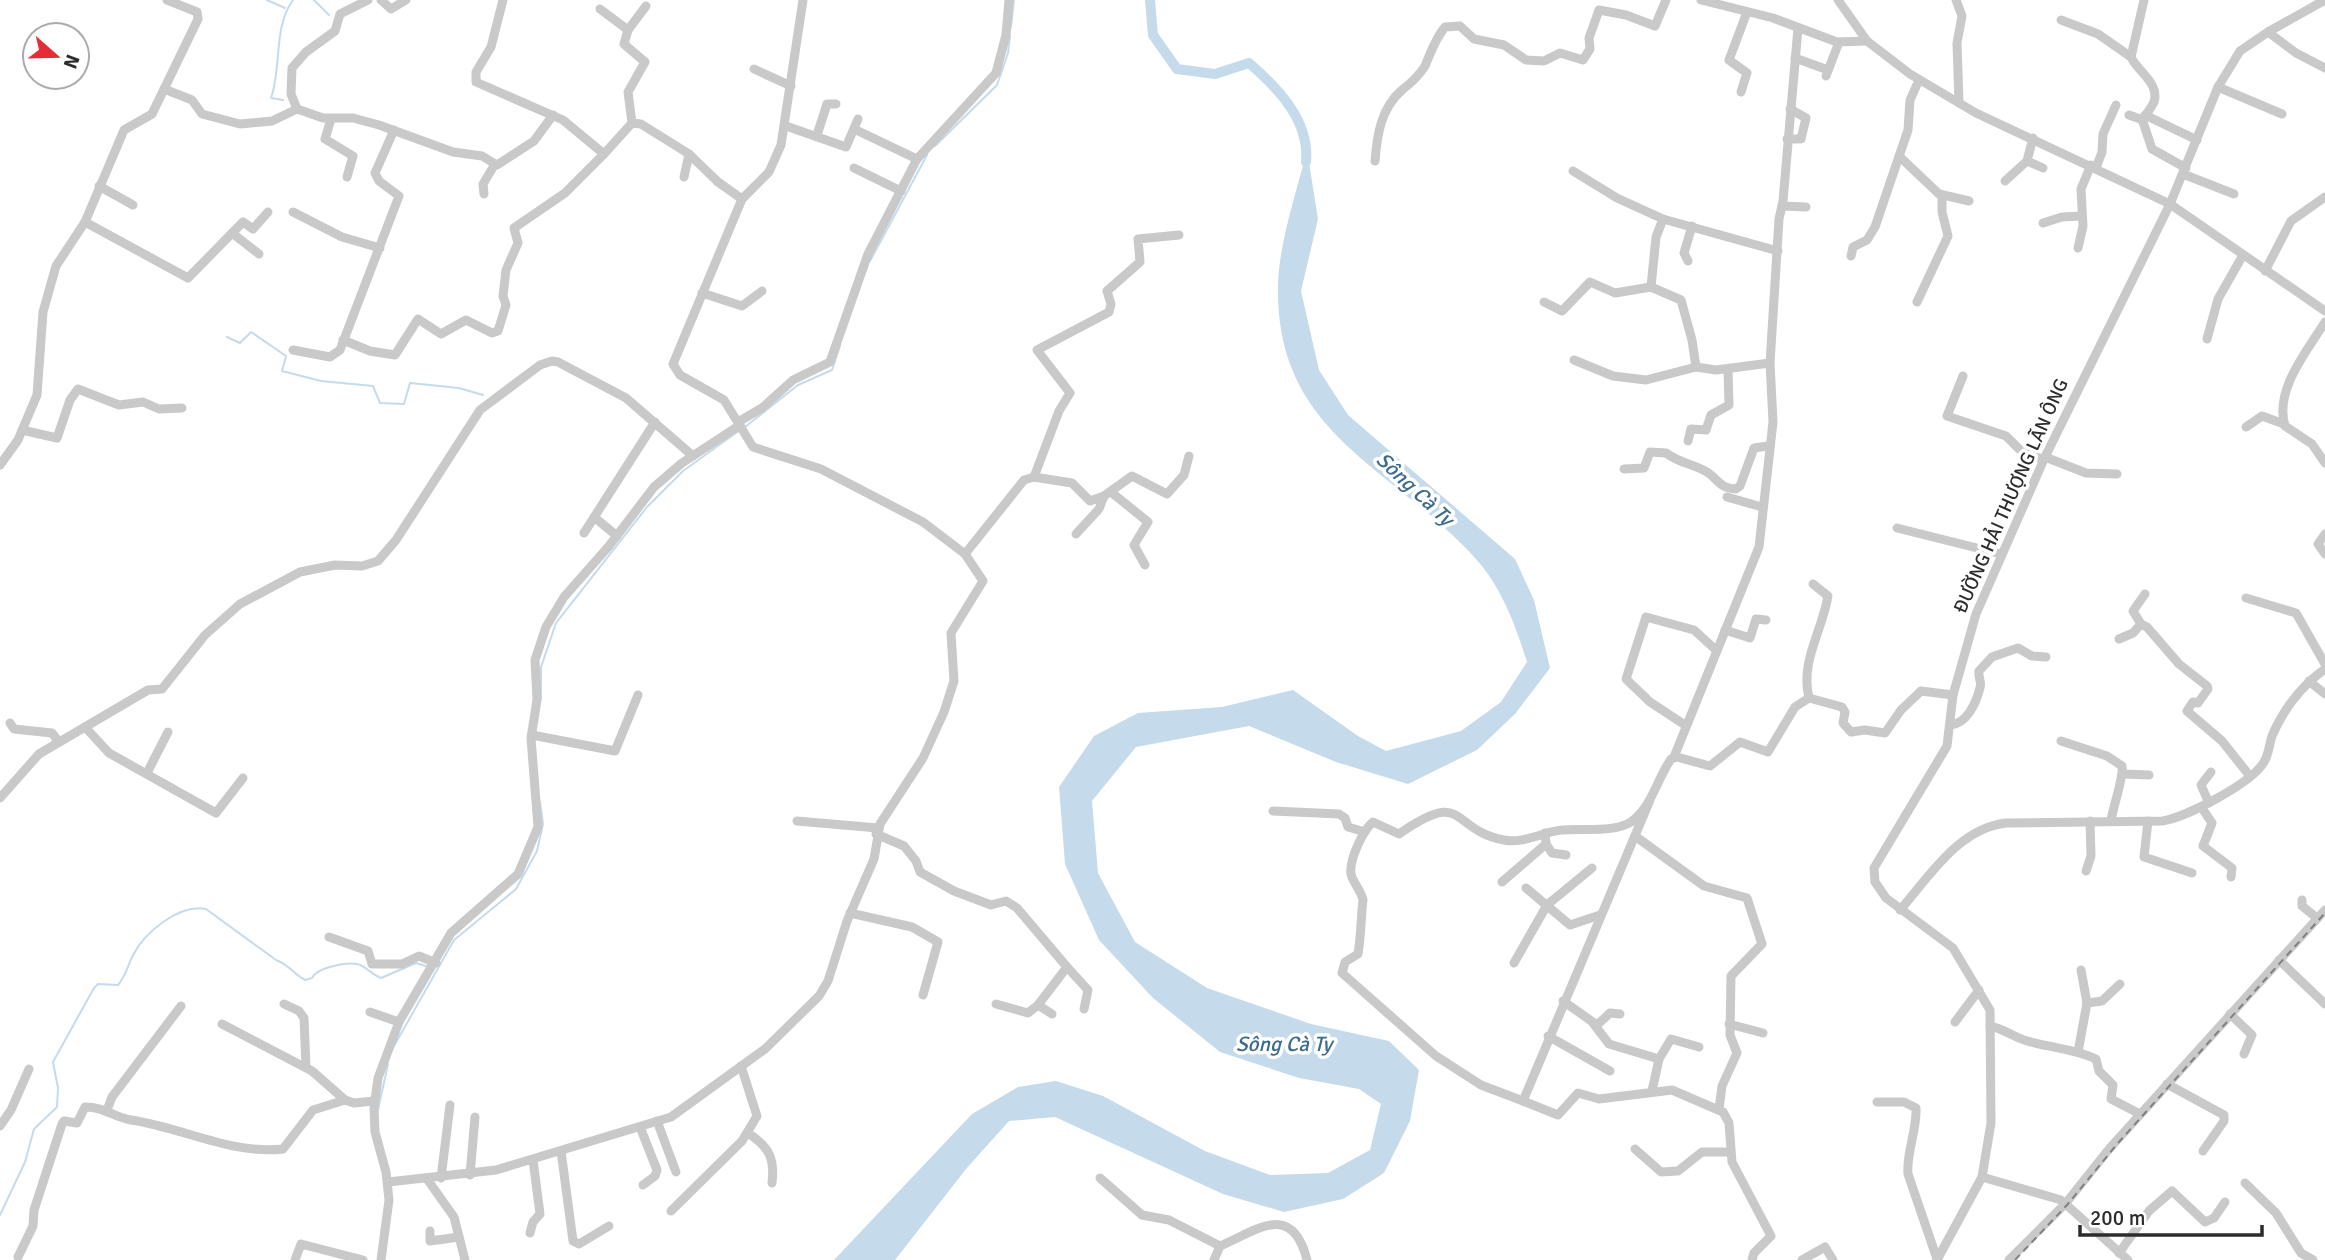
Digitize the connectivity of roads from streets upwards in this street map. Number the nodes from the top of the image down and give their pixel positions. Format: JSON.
{"nodes":[{"id":1,"x":167,"y":0,"type":"edge"},
{"id":2,"x":368,"y":0,"type":"edge"},
{"id":3,"x":382,"y":0,"type":"edge"},
{"id":4,"x":406,"y":0,"type":"edge"},
{"id":5,"x":503,"y":0,"type":"edge"},
{"id":6,"x":803,"y":0,"type":"edge"},
{"id":7,"x":1009,"y":0,"type":"edge"},
{"id":8,"x":1666,"y":0,"type":"edge"},
{"id":9,"x":1701,"y":0,"type":"edge"},
{"id":10,"x":1838,"y":0,"type":"edge"},
{"id":11,"x":1956,"y":0,"type":"edge"},
{"id":12,"x":2144,"y":0,"type":"edge"},
{"id":13,"x":2325,"y":1,"type":"edge"},
{"id":14,"x":646,"y":6,"type":"dead end"},
{"id":15,"x":600,"y":9,"type":"dead end"},
{"id":16,"x":1747,"y":12,"type":"junction"},
{"id":17,"x":2061,"y":20,"type":"dead end"},
{"id":18,"x":1798,"y":28,"type":"junction"},
{"id":19,"x":628,"y":30,"type":"junction"},
{"id":20,"x":2267,"y":32,"type":"junction"},
{"id":21,"x":1867,"y":41,"type":"junction"},
{"id":22,"x":1839,"y":42,"type":"junction"},
{"id":23,"x":2131,"y":57,"type":"junction"},
{"id":24,"x":1794,"y":58,"type":"junction"},
{"id":25,"x":2325,"y":68,"type":"edge"},
{"id":26,"x":754,"y":69,"type":"dead end"},
{"id":27,"x":1919,"y":80,"type":"junction"},
{"id":28,"x":790,"y":86,"type":"junction"},
{"id":29,"x":2218,"y":87,"type":"junction"},
{"id":30,"x":164,"y":89,"type":"junction"},
{"id":31,"x":1741,"y":92,"type":"dead end"},
{"id":32,"x":1959,"y":103,"type":"junction"},
{"id":33,"x":836,"y":104,"type":"dead end"},
{"id":34,"x":2116,"y":105,"type":"dead end"},
{"id":35,"x":297,"y":109,"type":"junction"},
{"id":36,"x":1790,"y":109,"type":"junction"},
{"id":37,"x":2283,"y":114,"type":"dead end"},
{"id":38,"x":553,"y":115,"type":"junction"},
{"id":39,"x":2129,"y":115,"type":"dead end"},
{"id":40,"x":2144,"y":118,"type":"junction"},
{"id":41,"x":331,"y":119,"type":"junction"},
{"id":42,"x":858,"y":119,"type":"dead end"},
{"id":43,"x":632,"y":123,"type":"junction"},
{"id":44,"x":786,"y":126,"type":"junction"},
{"id":45,"x":854,"y":129,"type":"junction"},
{"id":46,"x":394,"y":130,"type":"junction"},
{"id":47,"x":817,"y":135,"type":"junction"},
{"id":48,"x":2033,"y":138,"type":"junction"},
{"id":49,"x":1787,"y":139,"type":"junction"},
{"id":50,"x":2197,"y":140,"type":"junction"},
{"id":51,"x":604,"y":153,"type":"junction"},
{"id":52,"x":690,"y":154,"type":"junction"},
{"id":53,"x":1899,"y":156,"type":"junction"},
{"id":54,"x":917,"y":159,"type":"junction"},
{"id":55,"x":1375,"y":161,"type":"dead end"},
{"id":56,"x":2026,"y":161,"type":"junction"},
{"id":57,"x":495,"y":164,"type":"junction"},
{"id":58,"x":2094,"y":166,"type":"junction"},
{"id":59,"x":854,"y":168,"type":"dead end"},
{"id":60,"x":2043,"y":168,"type":"dead end"},
{"id":61,"x":1573,"y":171,"type":"dead end"},
{"id":62,"x":2184,"y":171,"type":"junction"},
{"id":63,"x":347,"y":177,"type":"dead end"},
{"id":64,"x":684,"y":177,"type":"dead end"},
{"id":65,"x":2005,"y":181,"type":"dead end"},
{"id":66,"x":99,"y":186,"type":"junction"},
{"id":67,"x":901,"y":191,"type":"junction"},
{"id":68,"x":484,"y":194,"type":"dead end"},
{"id":69,"x":2234,"y":194,"type":"dead end"},
{"id":70,"x":1942,"y":196,"type":"junction"},
{"id":71,"x":2325,"y":197,"type":"edge"},
{"id":72,"x":742,"y":199,"type":"junction"},
{"id":73,"x":1969,"y":201,"type":"dead end"},
{"id":74,"x":2170,"y":204,"type":"junction"},
{"id":75,"x":133,"y":205,"type":"dead end"},
{"id":76,"x":1782,"y":206,"type":"junction"},
{"id":77,"x":1806,"y":207,"type":"dead end"},
{"id":78,"x":268,"y":212,"type":"dead end"},
{"id":79,"x":293,"y":212,"type":"dead end"},
{"id":80,"x":2081,"y":216,"type":"junction"},
{"id":81,"x":1662,"y":219,"type":"junction"},
{"id":82,"x":85,"y":222,"type":"junction"},
{"id":83,"x":2043,"y":223,"type":"dead end"},
{"id":84,"x":1692,"y":226,"type":"junction"},
{"id":85,"x":232,"y":233,"type":"junction"},
{"id":86,"x":1179,"y":234,"type":"dead end"},
{"id":87,"x":380,"y":248,"type":"junction"},
{"id":88,"x":2078,"y":248,"type":"dead end"},
{"id":89,"x":1778,"y":251,"type":"junction"},
{"id":90,"x":259,"y":254,"type":"dead end"},
{"id":91,"x":2243,"y":255,"type":"junction"},
{"id":92,"x":1851,"y":256,"type":"dead end"},
{"id":93,"x":1688,"y":261,"type":"dead end"},
{"id":94,"x":2265,"y":271,"type":"junction"},
{"id":95,"x":1651,"y":287,"type":"junction"},
{"id":96,"x":762,"y":291,"type":"dead end"},
{"id":97,"x":702,"y":293,"type":"junction"},
{"id":98,"x":1544,"y":302,"type":"dead end"},
{"id":99,"x":1917,"y":302,"type":"dead end"},
{"id":100,"x":2325,"y":311,"type":"edge"},
{"id":101,"x":2325,"y":322,"type":"edge"},
{"id":102,"x":343,"y":340,"type":"junction"},
{"id":103,"x":2207,"y":340,"type":"dead end"},
{"id":104,"x":293,"y":350,"type":"dead end"},
{"id":105,"x":1574,"y":360,"type":"dead end"},
{"id":106,"x":1770,"y":363,"type":"junction"},
{"id":107,"x":1696,"y":367,"type":"junction"},
{"id":108,"x":1728,"y":369,"type":"junction"},
{"id":109,"x":1963,"y":376,"type":"dead end"},
{"id":110,"x":182,"y":408,"type":"dead end"},
{"id":111,"x":655,"y":422,"type":"junction"},
{"id":112,"x":739,"y":424,"type":"junction"},
{"id":113,"x":2284,"y":424,"type":"junction"},
{"id":114,"x":2246,"y":427,"type":"dead end"},
{"id":115,"x":22,"y":430,"type":"junction"},
{"id":116,"x":1688,"y":441,"type":"dead end"},
{"id":117,"x":1768,"y":446,"type":"junction"},
{"id":118,"x":693,"y":456,"type":"junction"},
{"id":119,"x":1189,"y":457,"type":"dead end"},
{"id":120,"x":2044,"y":458,"type":"junction"},
{"id":121,"x":2325,"y":463,"type":"edge"},
{"id":122,"x":0,"y":464,"type":"edge"},
{"id":123,"x":1624,"y":469,"type":"dead end"},
{"id":124,"x":2117,"y":474,"type":"dead end"},
{"id":125,"x":1034,"y":477,"type":"junction"},
{"id":126,"x":1107,"y":494,"type":"junction"},
{"id":127,"x":1727,"y":497,"type":"dead end"},
{"id":128,"x":1762,"y":507,"type":"junction"},
{"id":129,"x":594,"y":517,"type":"junction"},
{"id":130,"x":1897,"y":528,"type":"dead end"},
{"id":131,"x":583,"y":533,"type":"dead end"},
{"id":132,"x":1076,"y":534,"type":"dead end"},
{"id":133,"x":2325,"y":534,"type":"edge"},
{"id":134,"x":617,"y":536,"type":"junction"},
{"id":135,"x":965,"y":554,"type":"junction"},
{"id":136,"x":2001,"y":554,"type":"junction"},
{"id":137,"x":2325,"y":554,"type":"edge"},
{"id":138,"x":1144,"y":565,"type":"dead end"},
{"id":139,"x":1813,"y":584,"type":"dead end"},
{"id":140,"x":2145,"y":594,"type":"dead end"},
{"id":141,"x":2246,"y":598,"type":"dead end"},
{"id":142,"x":1766,"y":620,"type":"dead end"},
{"id":143,"x":2141,"y":624,"type":"junction"},
{"id":144,"x":1725,"y":630,"type":"junction"},
{"id":145,"x":2119,"y":639,"type":"dead end"},
{"id":146,"x":1716,"y":650,"type":"junction"},
{"id":147,"x":2046,"y":657,"type":"dead end"},
{"id":148,"x":2325,"y":667,"type":"edge"},
{"id":149,"x":2309,"y":681,"type":"junction"},
{"id":150,"x":2325,"y":694,"type":"edge"},
{"id":151,"x":638,"y":695,"type":"dead end"},
{"id":152,"x":1953,"y":695,"type":"junction"},
{"id":153,"x":1809,"y":698,"type":"junction"},
{"id":154,"x":10,"y":723,"type":"dead end"},
{"id":155,"x":1685,"y":725,"type":"junction"},
{"id":156,"x":1950,"y":725,"type":"junction"},
{"id":157,"x":85,"y":727,"type":"junction"},
{"id":158,"x":168,"y":732,"type":"dead end"},
{"id":159,"x":535,"y":735,"type":"junction"},
{"id":160,"x":58,"y":741,"type":"junction"},
{"id":161,"x":2061,"y":741,"type":"dead end"},
{"id":162,"x":1674,"y":757,"type":"junction"},
{"id":163,"x":2211,"y":772,"type":"dead end"},
{"id":164,"x":147,"y":773,"type":"junction"},
{"id":165,"x":2123,"y":774,"type":"junction"},
{"id":166,"x":2149,"y":775,"type":"dead end"},
{"id":167,"x":2249,"y":775,"type":"junction"},
{"id":168,"x":243,"y":778,"type":"dead end"},
{"id":169,"x":0,"y":798,"type":"edge"},
{"id":170,"x":1650,"y":800,"type":"junction"},
{"id":171,"x":2205,"y":806,"type":"junction"},
{"id":172,"x":1273,"y":811,"type":"dead end"},
{"id":173,"x":797,"y":821,"type":"dead end"},
{"id":174,"x":2090,"y":821,"type":"junction"},
{"id":175,"x":2111,"y":821,"type":"junction"},
{"id":176,"x":2148,"y":821,"type":"junction"},
{"id":177,"x":877,"y":831,"type":"junction"},
{"id":178,"x":1365,"y":832,"type":"junction"},
{"id":179,"x":1545,"y":833,"type":"junction"},
{"id":180,"x":1634,"y":836,"type":"junction"},
{"id":181,"x":1546,"y":844,"type":"junction"},
{"id":182,"x":1566,"y":855,"type":"dead end"},
{"id":183,"x":1592,"y":868,"type":"dead end"},
{"id":184,"x":2085,"y":871,"type":"dead end"},
{"id":185,"x":2192,"y":873,"type":"dead end"},
{"id":186,"x":2231,"y":877,"type":"dead end"},
{"id":187,"x":1502,"y":882,"type":"dead end"},
{"id":188,"x":1526,"y":888,"type":"dead end"},
{"id":189,"x":2302,"y":900,"type":"dead end"},
{"id":190,"x":1547,"y":905,"type":"junction"},
{"id":191,"x":1900,"y":910,"type":"junction"},
{"id":192,"x":2325,"y":910,"type":"edge"},
{"id":193,"x":850,"y":913,"type":"junction"},
{"id":194,"x":1601,"y":915,"type":"junction"},
{"id":195,"x":2317,"y":919,"type":"junction"},
{"id":196,"x":1583,"y":921,"type":"junction"},
{"id":197,"x":1592,"y":936,"type":"junction"},
{"id":198,"x":329,"y":937,"type":"dead end"},
{"id":199,"x":2279,"y":960,"type":"junction"},
{"id":200,"x":436,"y":963,"type":"junction"},
{"id":201,"x":1514,"y":963,"type":"dead end"},
{"id":202,"x":1066,"y":967,"type":"junction"},
{"id":203,"x":2081,"y":970,"type":"dead end"},
{"id":204,"x":2120,"y":984,"type":"dead end"},
{"id":205,"x":1979,"y":990,"type":"junction"},
{"id":206,"x":923,"y":995,"type":"dead end"},
{"id":207,"x":1563,"y":1001,"type":"junction"},
{"id":208,"x":2087,"y":1003,"type":"junction"},
{"id":209,"x":284,"y":1004,"type":"dead end"},
{"id":210,"x":996,"y":1004,"type":"dead end"},
{"id":211,"x":2325,"y":1004,"type":"edge"},
{"id":212,"x":1038,"y":1005,"type":"junction"},
{"id":213,"x":181,"y":1006,"type":"dead end"},
{"id":214,"x":1084,"y":1009,"type":"dead end"},
{"id":215,"x":370,"y":1012,"type":"dead end"},
{"id":216,"x":1052,"y":1014,"type":"dead end"},
{"id":217,"x":1620,"y":1014,"type":"dead end"},
{"id":218,"x":2230,"y":1014,"type":"junction"},
{"id":219,"x":400,"y":1022,"type":"junction"},
{"id":220,"x":1955,"y":1022,"type":"dead end"},
{"id":221,"x":1593,"y":1023,"type":"junction"},
{"id":222,"x":222,"y":1024,"type":"dead end"},
{"id":223,"x":1729,"y":1024,"type":"junction"},
{"id":224,"x":1990,"y":1026,"type":"junction"},
{"id":225,"x":1763,"y":1033,"type":"dead end"},
{"id":226,"x":1548,"y":1036,"type":"junction"},
{"id":227,"x":1699,"y":1047,"type":"dead end"},
{"id":228,"x":2078,"y":1052,"type":"junction"},
{"id":229,"x":2244,"y":1054,"type":"dead end"},
{"id":230,"x":1659,"y":1059,"type":"junction"},
{"id":231,"x":741,"y":1066,"type":"junction"},
{"id":232,"x":306,"y":1068,"type":"junction"},
{"id":233,"x":29,"y":1069,"type":"dead end"},
{"id":234,"x":1610,"y":1071,"type":"dead end"},
{"id":235,"x":2168,"y":1084,"type":"junction"},
{"id":236,"x":1652,"y":1091,"type":"junction"},
{"id":237,"x":345,"y":1100,"type":"junction"},
{"id":238,"x":374,"y":1101,"type":"junction"},
{"id":239,"x":1523,"y":1101,"type":"junction"},
{"id":240,"x":1877,"y":1102,"type":"dead end"},
{"id":241,"x":450,"y":1105,"type":"dead end"},
{"id":242,"x":1719,"y":1109,"type":"junction"},
{"id":243,"x":107,"y":1110,"type":"junction"},
{"id":244,"x":2140,"y":1114,"type":"junction"},
{"id":245,"x":475,"y":1117,"type":"dead end"},
{"id":246,"x":657,"y":1121,"type":"junction"},
{"id":247,"x":0,"y":1125,"type":"edge"},
{"id":248,"x":640,"y":1127,"type":"junction"},
{"id":249,"x":748,"y":1133,"type":"junction"},
{"id":250,"x":1635,"y":1149,"type":"dead end"},
{"id":251,"x":561,"y":1151,"type":"junction"},
{"id":252,"x":2203,"y":1151,"type":"dead end"},
{"id":253,"x":1729,"y":1153,"type":"junction"},
{"id":254,"x":533,"y":1160,"type":"junction"},
{"id":255,"x":676,"y":1172,"type":"dead end"},
{"id":256,"x":470,"y":1175,"type":"junction"},
{"id":257,"x":1982,"y":1177,"type":"junction"},
{"id":258,"x":441,"y":1178,"type":"junction"},
{"id":259,"x":1100,"y":1178,"type":"dead end"},
{"id":260,"x":427,"y":1179,"type":"junction"},
{"id":261,"x":392,"y":1181,"type":"junction"},
{"id":262,"x":772,"y":1183,"type":"dead end"},
{"id":263,"x":2245,"y":1183,"type":"dead end"},
{"id":264,"x":643,"y":1185,"type":"dead end"},
{"id":265,"x":2225,"y":1202,"type":"dead end"},
{"id":266,"x":2066,"y":1203,"type":"junction"},
{"id":267,"x":671,"y":1211,"type":"dead end"},
{"id":268,"x":609,"y":1226,"type":"dead end"},
{"id":269,"x":430,"y":1231,"type":"dead end"},
{"id":270,"x":530,"y":1233,"type":"dead end"},
{"id":271,"x":459,"y":1237,"type":"junction"},
{"id":272,"x":1220,"y":1246,"type":"junction"},
{"id":273,"x":2119,"y":1253,"type":"junction"},
{"id":274,"x":18,"y":1257,"type":"dead end"},
{"id":275,"x":1937,"y":1259,"type":"edge"},
{"id":276,"x":296,"y":1260,"type":"edge"},
{"id":277,"x":363,"y":1260,"type":"edge"},
{"id":278,"x":382,"y":1260,"type":"edge"},
{"id":279,"x":465,"y":1260,"type":"edge"},
{"id":280,"x":1214,"y":1260,"type":"edge"},
{"id":281,"x":1307,"y":1260,"type":"edge"},
{"id":282,"x":1752,"y":1260,"type":"edge"},
{"id":283,"x":1802,"y":1260,"type":"edge"},
{"id":284,"x":1833,"y":1260,"type":"edge"},
{"id":285,"x":2009,"y":1260,"type":"edge"},
{"id":286,"x":2128,"y":1260,"type":"edge"},
{"id":287,"x":2313,"y":1260,"type":"edge"}],
"edges":[{"from":1,"to":30,"type":"street"},
{"from":2,"to":35,"type":"street"},
{"from":3,"to":4,"type":"street"},
{"from":5,"to":38,"type":"street"},
{"from":6,"to":28,"type":"street"},
{"from":7,"to":54,"type":"street"},
{"from":8,"to":55,"type":"street"},
{"from":9,"to":16,"type":"street"},
{"from":10,"to":21,"type":"street"},
{"from":11,"to":32,"type":"street"},
{"from":12,"to":23,"type":"street"},
{"from":13,"to":20,"type":"street","name":"ĐƯỜNG HẢI THƯỢNG LÃN ÔNG"},
{"from":14,"to":19,"type":"street"},
{"from":15,"to":19,"type":"street"},
{"from":16,"to":18,"type":"street"},
{"from":16,"to":31,"type":"street"},
{"from":17,"to":23,"type":"street"},
{"from":18,"to":22,"type":"street"},
{"from":18,"to":24,"type":"street"},
{"from":19,"to":43,"type":"street"},
{"from":20,"to":25,"type":"street"},
{"from":20,"to":29,"type":"street","name":"ĐƯỜNG HẢI THƯỢNG LÃN ÔNG"},
{"from":21,"to":22,"type":"street"},
{"from":21,"to":27,"type":"street"},
{"from":22,"to":24,"type":"street"},
{"from":23,"to":40,"type":"street"},
{"from":24,"to":36,"type":"street"},
{"from":26,"to":28,"type":"street"},
{"from":27,"to":32,"type":"street"},
{"from":27,"to":53,"type":"street"},
{"from":28,"to":44,"type":"street"},
{"from":29,"to":37,"type":"street"},
{"from":29,"to":50,"type":"street","name":"ĐƯỜNG HẢI THƯỢNG LÃN ÔNG"},
{"from":30,"to":35,"type":"street"},
{"from":30,"to":66,"type":"street"},
{"from":32,"to":48,"type":"street"},
{"from":33,"to":47,"type":"street"},
{"from":34,"to":58,"type":"street"},
{"from":35,"to":41,"type":"street"},
{"from":36,"to":49,"type":"street"},
{"from":36,"to":49,"type":"street"},
{"from":38,"to":51,"type":"street"},
{"from":38,"to":57,"type":"street"},
{"from":39,"to":40,"type":"street"},
{"from":40,"to":50,"type":"street"},
{"from":40,"to":62,"type":"street"},
{"from":41,"to":46,"type":"street"},
{"from":41,"to":63,"type":"street"},
{"from":42,"to":45,"type":"street"},
{"from":43,"to":51,"type":"street"},
{"from":43,"to":52,"type":"street"},
{"from":44,"to":47,"type":"street"},
{"from":44,"to":72,"type":"street"},
{"from":45,"to":47,"type":"street"},
{"from":45,"to":54,"type":"street"},
{"from":46,"to":57,"type":"street"},
{"from":46,"to":87,"type":"street"},
{"from":48,"to":56,"type":"street"},
{"from":48,"to":58,"type":"street"},
{"from":49,"to":76,"type":"street"},
{"from":50,"to":62,"type":"street","name":"ĐƯỜNG HẢI THƯỢNG LÃN ÔNG"},
{"from":51,"to":102,"type":"street"},
{"from":52,"to":64,"type":"street"},
{"from":52,"to":72,"type":"street"},
{"from":53,"to":70,"type":"street"},
{"from":53,"to":92,"type":"street"},
{"from":54,"to":67,"type":"street"},
{"from":56,"to":60,"type":"street"},
{"from":56,"to":65,"type":"street"},
{"from":57,"to":68,"type":"street"},
{"from":58,"to":74,"type":"street"},
{"from":58,"to":80,"type":"street"},
{"from":59,"to":67,"type":"street"},
{"from":61,"to":81,"type":"street"},
{"from":62,"to":69,"type":"street"},
{"from":62,"to":74,"type":"street","name":"ĐƯỜNG HẢI THƯỢNG LÃN ÔNG"},
{"from":66,"to":75,"type":"street"},
{"from":66,"to":82,"type":"street"},
{"from":67,"to":112,"type":"street"},
{"from":70,"to":73,"type":"street"},
{"from":70,"to":99,"type":"street"},
{"from":71,"to":94,"type":"street"},
{"from":72,"to":97,"type":"street"},
{"from":74,"to":91,"type":"street"},
{"from":74,"to":120,"type":"street","name":"ĐƯỜNG HẢI THƯỢNG LÃN ÔNG"},
{"from":76,"to":77,"type":"street"},
{"from":76,"to":89,"type":"street"},
{"from":78,"to":85,"type":"street"},
{"from":79,"to":87,"type":"street"},
{"from":80,"to":83,"type":"street"},
{"from":80,"to":88,"type":"street"},
{"from":81,"to":84,"type":"street"},
{"from":81,"to":95,"type":"street"},
{"from":82,"to":85,"type":"street"},
{"from":82,"to":115,"type":"street"},
{"from":84,"to":89,"type":"street"},
{"from":84,"to":93,"type":"street"},
{"from":85,"to":90,"type":"street"},
{"from":86,"to":125,"type":"street"},
{"from":87,"to":102,"type":"street"},
{"from":89,"to":106,"type":"street"},
{"from":91,"to":94,"type":"street"},
{"from":91,"to":103,"type":"street"},
{"from":94,"to":100,"type":"street"},
{"from":95,"to":98,"type":"street"},
{"from":95,"to":107,"type":"street"},
{"from":96,"to":97,"type":"street"},
{"from":97,"to":112,"type":"street"},
{"from":101,"to":113,"type":"street"},
{"from":102,"to":104,"type":"street"},
{"from":105,"to":107,"type":"street"},
{"from":106,"to":108,"type":"street"},
{"from":106,"to":117,"type":"street"},
{"from":107,"to":108,"type":"street"},
{"from":108,"to":116,"type":"street"},
{"from":109,"to":120,"type":"street"},
{"from":110,"to":115,"type":"street"},
{"from":111,"to":118,"type":"street"},
{"from":111,"to":129,"type":"street"},
{"from":111,"to":157,"type":"street"},
{"from":112,"to":118,"type":"street"},
{"from":112,"to":135,"type":"street"},
{"from":113,"to":114,"type":"street"},
{"from":113,"to":121,"type":"street"},
{"from":115,"to":122,"type":"street"},
{"from":117,"to":123,"type":"street"},
{"from":117,"to":128,"type":"street"},
{"from":118,"to":134,"type":"street"},
{"from":119,"to":126,"type":"street"},
{"from":120,"to":124,"type":"street"},
{"from":120,"to":136,"type":"street","name":"ĐƯỜNG HẢI THƯỢNG LÃN ÔNG"},
{"from":125,"to":126,"type":"street"},
{"from":125,"to":135,"type":"street"},
{"from":126,"to":132,"type":"street"},
{"from":126,"to":138,"type":"street"},
{"from":127,"to":128,"type":"street"},
{"from":128,"to":144,"type":"street"},
{"from":129,"to":131,"type":"street"},
{"from":129,"to":134,"type":"street"},
{"from":130,"to":136,"type":"street"},
{"from":133,"to":137,"type":"street"},
{"from":134,"to":159,"type":"street"},
{"from":135,"to":177,"type":"street"},
{"from":136,"to":152,"type":"street","name":"ĐƯỜNG HẢI THƯỢNG LÃN ÔNG"},
{"from":139,"to":153,"type":"street"},
{"from":140,"to":143,"type":"street"},
{"from":141,"to":148,"type":"street"},
{"from":142,"to":144,"type":"street"},
{"from":143,"to":145,"type":"street"},
{"from":143,"to":167,"type":"street"},
{"from":144,"to":146,"type":"street"},
{"from":146,"to":155,"type":"street"},
{"from":146,"to":155,"type":"street"},
{"from":147,"to":156,"type":"street"},
{"from":148,"to":149,"type":"street"},
{"from":149,"to":150,"type":"street"},
{"from":149,"to":167,"type":"street"},
{"from":151,"to":159,"type":"street"},
{"from":152,"to":153,"type":"street"},
{"from":152,"to":156,"type":"street","name":"ĐƯỜNG HẢI THƯỢNG LÃN ÔNG"},
{"from":153,"to":162,"type":"street"},
{"from":154,"to":160,"type":"street"},
{"from":155,"to":162,"type":"street"},
{"from":156,"to":191,"type":"street","name":"ĐƯỜNG HẢI THƯỢNG LÃN ÔNG"},
{"from":157,"to":160,"type":"street"},
{"from":157,"to":164,"type":"street"},
{"from":158,"to":164,"type":"street"},
{"from":159,"to":200,"type":"street"},
{"from":160,"to":169,"type":"street"},
{"from":161,"to":165,"type":"street"},
{"from":162,"to":170,"type":"street"},
{"from":163,"to":171,"type":"street"},
{"from":164,"to":168,"type":"street"},
{"from":165,"to":166,"type":"street"},
{"from":165,"to":175,"type":"street"},
{"from":167,"to":171,"type":"street"},
{"from":170,"to":179,"type":"street"},
{"from":170,"to":180,"type":"street"},
{"from":171,"to":176,"type":"street"},
{"from":171,"to":186,"type":"street"},
{"from":172,"to":178,"type":"street"},
{"from":173,"to":177,"type":"street"},
{"from":174,"to":175,"type":"street"},
{"from":174,"to":184,"type":"street"},
{"from":174,"to":191,"type":"street"},
{"from":175,"to":176,"type":"street"},
{"from":176,"to":185,"type":"street"},
{"from":177,"to":193,"type":"street"},
{"from":177,"to":202,"type":"street"},
{"from":178,"to":179,"type":"street"},
{"from":178,"to":239,"type":"street"},
{"from":179,"to":181,"type":"street"},
{"from":180,"to":194,"type":"street"},
{"from":180,"to":223,"type":"street"},
{"from":181,"to":182,"type":"street"},
{"from":181,"to":187,"type":"street"},
{"from":183,"to":190,"type":"street"},
{"from":188,"to":190,"type":"street"},
{"from":189,"to":195,"type":"street"},
{"from":190,"to":196,"type":"street"},
{"from":190,"to":201,"type":"street"},
{"from":191,"to":205,"type":"street","name":"ĐƯỜNG HẢI THƯỢNG LÃN ÔNG"},
{"from":192,"to":195,"type":"street"},
{"from":193,"to":206,"type":"street"},
{"from":193,"to":231,"type":"street"},
{"from":194,"to":196,"type":"street"},
{"from":194,"to":197,"type":"street"},
{"from":195,"to":199,"type":"street"},
{"from":196,"to":197,"type":"street"},
{"from":197,"to":207,"type":"street"},
{"from":198,"to":200,"type":"street"},
{"from":199,"to":211,"type":"street"},
{"from":199,"to":218,"type":"street"},
{"from":200,"to":219,"type":"street"},
{"from":202,"to":212,"type":"street"},
{"from":202,"to":214,"type":"street"},
{"from":203,"to":208,"type":"street"},
{"from":204,"to":208,"type":"street"},
{"from":205,"to":220,"type":"street"},
{"from":205,"to":224,"type":"street","name":"ĐƯỜNG HẢI THƯỢNG LÃN ÔNG"},
{"from":207,"to":221,"type":"street"},
{"from":207,"to":226,"type":"street"},
{"from":208,"to":228,"type":"street"},
{"from":209,"to":232,"type":"street"},
{"from":210,"to":212,"type":"street"},
{"from":212,"to":216,"type":"street"},
{"from":213,"to":243,"type":"street"},
{"from":215,"to":219,"type":"street"},
{"from":217,"to":221,"type":"street"},
{"from":218,"to":229,"type":"street"},
{"from":218,"to":235,"type":"street"},
{"from":219,"to":238,"type":"street"},
{"from":221,"to":230,"type":"street"},
{"from":222,"to":232,"type":"street"},
{"from":223,"to":225,"type":"street"},
{"from":223,"to":242,"type":"street"},
{"from":224,"to":228,"type":"street"},
{"from":224,"to":257,"type":"street","name":"ĐƯỜNG HẢI THƯỢNG LÃN ÔNG"},
{"from":226,"to":234,"type":"street"},
{"from":226,"to":239,"type":"street"},
{"from":227,"to":230,"type":"street"},
{"from":228,"to":244,"type":"street"},
{"from":230,"to":236,"type":"street"},
{"from":231,"to":246,"type":"street"},
{"from":231,"to":249,"type":"street"},
{"from":232,"to":237,"type":"street"},
{"from":233,"to":247,"type":"street"},
{"from":235,"to":244,"type":"street"},
{"from":235,"to":252,"type":"street"},
{"from":236,"to":239,"type":"street"},
{"from":236,"to":242,"type":"street"},
{"from":237,"to":238,"type":"street"},
{"from":237,"to":243,"type":"street"},
{"from":238,"to":261,"type":"street"},
{"from":240,"to":275,"type":"street"},
{"from":241,"to":258,"type":"street"},
{"from":242,"to":253,"type":"street"},
{"from":243,"to":274,"type":"street"},
{"from":244,"to":266,"type":"street"},
{"from":245,"to":256,"type":"street"},
{"from":246,"to":248,"type":"street"},
{"from":246,"to":255,"type":"street"},
{"from":248,"to":251,"type":"street"},
{"from":248,"to":264,"type":"street"},
{"from":249,"to":262,"type":"street"},
{"from":249,"to":267,"type":"street"},
{"from":250,"to":253,"type":"street"},
{"from":251,"to":254,"type":"street"},
{"from":251,"to":268,"type":"street"},
{"from":253,"to":282,"type":"street"},
{"from":254,"to":256,"type":"street"},
{"from":254,"to":270,"type":"street"},
{"from":256,"to":258,"type":"street"},
{"from":257,"to":266,"type":"street"},
{"from":257,"to":275,"type":"street","name":"ĐƯỜNG HẢI THƯỢNG LÃN ÔNG"},
{"from":258,"to":260,"type":"street"},
{"from":259,"to":272,"type":"street"},
{"from":260,"to":261,"type":"street"},
{"from":260,"to":271,"type":"street"},
{"from":261,"to":278,"type":"street"},
{"from":263,"to":287,"type":"street"},
{"from":265,"to":273,"type":"street"},
{"from":266,"to":273,"type":"street"},
{"from":266,"to":285,"type":"street"},
{"from":269,"to":271,"type":"street"},
{"from":271,"to":279,"type":"street"},
{"from":272,"to":280,"type":"street"},
{"from":272,"to":281,"type":"street"},
{"from":273,"to":286,"type":"street"},
{"from":276,"to":277,"type":"street"},
{"from":283,"to":284,"type":"street"}]}
